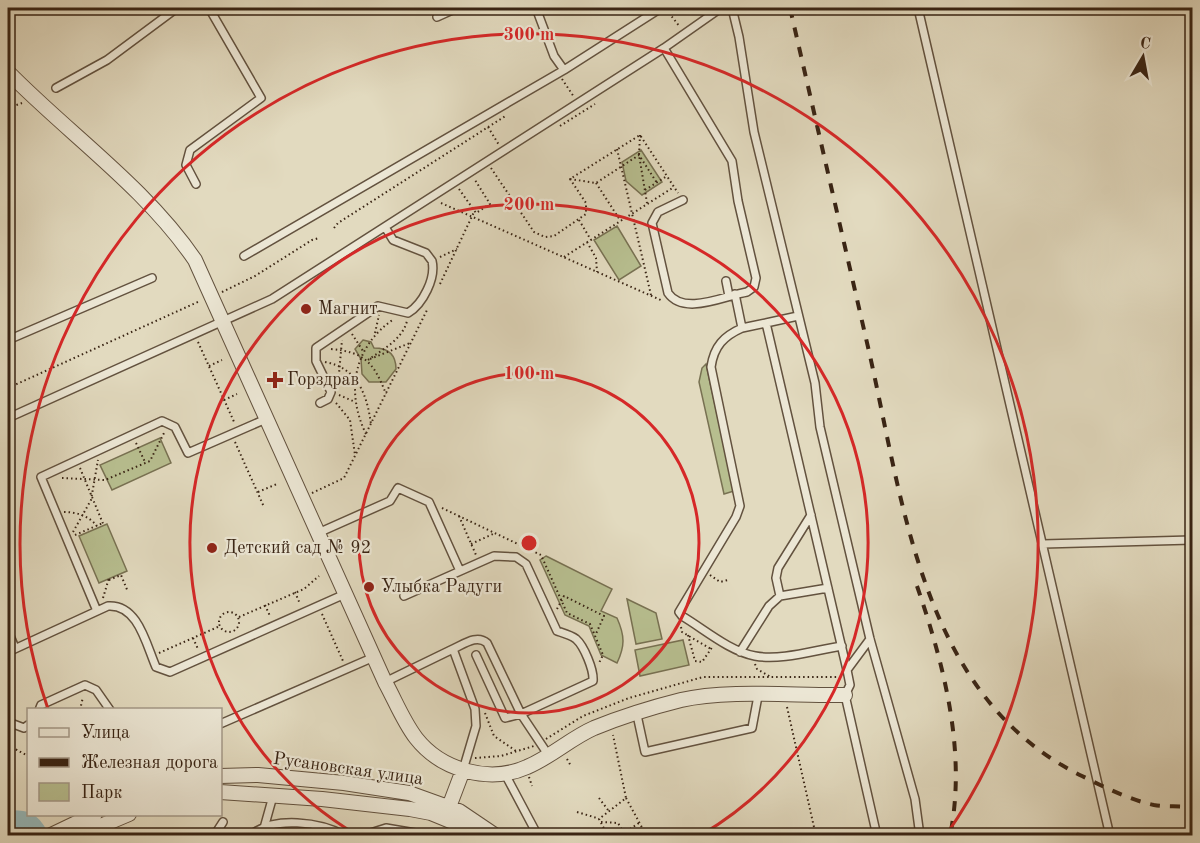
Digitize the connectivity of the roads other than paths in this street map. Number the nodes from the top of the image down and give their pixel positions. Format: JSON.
{"nodes":[{"id":1,"x":177,"y":8,"type":"edge"},
{"id":2,"x":208,"y":8,"type":"edge"},
{"id":3,"x":457,"y":8,"type":"edge"},
{"id":4,"x":536,"y":8,"type":"edge"},
{"id":5,"x":721,"y":8,"type":"edge"},
{"id":6,"x":732,"y":8,"type":"edge"},
{"id":7,"x":918,"y":8,"type":"edge"},
{"id":8,"x":662,"y":11,"type":"edge"},
{"id":9,"x":437,"y":17,"type":"dead end"},
{"id":10,"x":664,"y":48,"type":"junction"},
{"id":11,"x":564,"y":70,"type":"junction"},
{"id":12,"x":8,"y":72,"type":"edge"},
{"id":13,"x":56,"y":88,"type":"dead end"},
{"id":14,"x":196,"y":184,"type":"dead end"},
{"id":15,"x":682,"y":200,"type":"road end"},
{"id":16,"x":385,"y":227,"type":"junction"},
{"id":17,"x":244,"y":256,"type":"dead end"},
{"id":18,"x":152,"y":278,"type":"dead end"},
{"id":19,"x":726,"y":281,"type":"dead end"},
{"id":20,"x":732,"y":295,"type":"junction"},
{"id":21,"x":798,"y":316,"type":"junction"},
{"id":22,"x":223,"y":321,"type":"junction"},
{"id":23,"x":766,"y":323,"type":"junction"},
{"id":24,"x":742,"y":328,"type":"junction"},
{"id":25,"x":8,"y":340,"type":"edge"},
{"id":26,"x":320,"y":403,"type":"dead end"},
{"id":27,"x":8,"y":418,"type":"edge"},
{"id":28,"x":266,"y":419,"type":"junction"},
{"id":29,"x":811,"y":515,"type":"junction"},
{"id":30,"x":318,"y":533,"type":"junction"},
{"id":31,"x":1192,"y":540,"type":"edge"},
{"id":32,"x":1043,"y":544,"type":"junction"},
{"id":33,"x":460,"y":571,"type":"junction"},
{"id":34,"x":828,"y":588,"type":"junction"},
{"id":35,"x":345,"y":594,"type":"junction"},
{"id":36,"x":404,"y":596,"type":"dead end"},
{"id":37,"x":780,"y":596,"type":"junction"},
{"id":38,"x":97,"y":611,"type":"junction"},
{"id":39,"x":8,"y":631,"type":"edge"},
{"id":40,"x":870,"y":639,"type":"junction"},
{"id":41,"x":842,"y":646,"type":"junction"},
{"id":42,"x":15,"y":648,"type":"junction"},
{"id":43,"x":453,"y":649,"type":"junction"},
{"id":44,"x":740,"y":651,"type":"junction"},
{"id":45,"x":8,"y":652,"type":"edge"},
{"id":46,"x":476,"y":655,"type":"dead end"},
{"id":47,"x":374,"y":657,"type":"junction"},
{"id":48,"x":847,"y":670,"type":"junction"},
{"id":49,"x":385,"y":682,"type":"junction"},
{"id":50,"x":845,"y":695,"type":"junction"},
{"id":51,"x":758,"y":696,"type":"junction"},
{"id":52,"x":40,"y":708,"type":"edge"},
{"id":53,"x":109,"y":708,"type":"edge"},
{"id":54,"x":521,"y":714,"type":"junction"},
{"id":55,"x":637,"y":715,"type":"junction"},
{"id":56,"x":8,"y":722,"type":"edge"},
{"id":57,"x":222,"y":723,"type":"edge"},
{"id":58,"x":27,"y":726,"type":"edge"},
{"id":59,"x":549,"y":756,"type":"junction"},
{"id":60,"x":462,"y":770,"type":"junction"},
{"id":61,"x":505,"y":774,"type":"junction"},
{"id":62,"x":222,"y":776,"type":"edge"},
{"id":63,"x":222,"y":792,"type":"edge"},
{"id":64,"x":273,"y":795,"type":"junction"},
{"id":65,"x":447,"y":813,"type":"junction"},
{"id":66,"x":92,"y":816,"type":"edge"},
{"id":67,"x":122,"y":816,"type":"edge"},
{"id":68,"x":223,"y":822,"type":"dead end"},
{"id":69,"x":264,"y":828,"type":"junction"},
{"id":70,"x":74,"y":830,"type":"edge"},
{"id":71,"x":49,"y":836,"type":"edge"},
{"id":72,"x":214,"y":836,"type":"edge"},
{"id":73,"x":250,"y":836,"type":"edge"},
{"id":74,"x":346,"y":836,"type":"edge"},
{"id":75,"x":361,"y":836,"type":"edge"},
{"id":76,"x":433,"y":836,"type":"edge"},
{"id":77,"x":474,"y":836,"type":"edge"},
{"id":78,"x":496,"y":836,"type":"edge"},
{"id":79,"x":538,"y":836,"type":"edge"},
{"id":80,"x":878,"y":836,"type":"edge"},
{"id":81,"x":920,"y":836,"type":"edge"},
{"id":82,"x":1110,"y":836,"type":"edge"}],
"edges":[{"from":1,"to":13,"type":"lane"},
{"from":2,"to":14,"type":"lane"},
{"from":3,"to":9,"type":"lane"},
{"from":4,"to":11,"type":"lane"},
{"from":5,"to":10,"type":"lane"},
{"from":6,"to":21,"type":"lane"},
{"from":7,"to":32,"type":"lane"},
{"from":8,"to":11,"type":"lane"},
{"from":10,"to":16,"type":"lane"},
{"from":10,"to":20,"type":"lane"},
{"from":11,"to":17,"type":"lane"},
{"from":12,"to":22,"type":"street"},
{"from":15,"to":20,"type":"lane"},
{"from":16,"to":22,"type":"lane"},
{"from":16,"to":26,"type":"lane"},
{"from":18,"to":25,"type":"lane"},
{"from":19,"to":20,"type":"lane"},
{"from":20,"to":24,"type":"lane"},
{"from":21,"to":23,"type":"lane"},
{"from":21,"to":40,"type":"lane"},
{"from":22,"to":27,"type":"lane"},
{"from":22,"to":28,"type":"street"},
{"from":23,"to":24,"type":"lane"},
{"from":23,"to":29,"type":"lane"},
{"from":24,"to":44,"type":"lane"},
{"from":28,"to":30,"type":"street"},
{"from":28,"to":38,"type":"lane"},
{"from":29,"to":34,"type":"lane"},
{"from":29,"to":37,"type":"lane"},
{"from":30,"to":33,"type":"lane"},
{"from":30,"to":35,"type":"street"},
{"from":31,"to":32,"type":"lane"},
{"from":32,"to":82,"type":"lane"},
{"from":33,"to":36,"type":"lane"},
{"from":33,"to":54,"type":"lane"},
{"from":34,"to":37,"type":"lane"},
{"from":34,"to":41,"type":"lane"},
{"from":35,"to":38,"type":"lane"},
{"from":35,"to":47,"type":"street"},
{"from":37,"to":44,"type":"lane"},
{"from":38,"to":42,"type":"lane"},
{"from":39,"to":42,"type":"lane"},
{"from":40,"to":48,"type":"lane"},
{"from":40,"to":81,"type":"lane"},
{"from":41,"to":44,"type":"lane"},
{"from":41,"to":48,"type":"lane"},
{"from":42,"to":45,"type":"lane"},
{"from":43,"to":49,"type":"lane"},
{"from":43,"to":54,"type":"lane"},
{"from":43,"to":60,"type":"lane"},
{"from":46,"to":54,"type":"lane"},
{"from":47,"to":49,"type":"street"},
{"from":47,"to":57,"type":"lane"},
{"from":48,"to":50,"type":"lane"},
{"from":49,"to":60,"type":"street"},
{"from":50,"to":51,"type":"street"},
{"from":50,"to":80,"type":"lane"},
{"from":51,"to":55,"type":"street"},
{"from":51,"to":55,"type":"lane"},
{"from":52,"to":53,"type":"lane"},
{"from":54,"to":59,"type":"lane"},
{"from":55,"to":59,"type":"street"},
{"from":56,"to":58,"type":"lane"},
{"from":59,"to":61,"type":"street"},
{"from":60,"to":61,"type":"street"},
{"from":60,"to":65,"type":"street"},
{"from":61,"to":79,"type":"lane"},
{"from":62,"to":65,"type":"street","name":"Русановская улица"},
{"from":63,"to":64,"type":"street","name":"Русановская улица"},
{"from":64,"to":65,"type":"street","name":"Русановская улица"},
{"from":64,"to":69,"type":"lane"},
{"from":65,"to":77,"type":"street","name":"Русановская улица"},
{"from":65,"to":78,"type":"street","name":"Русановская улица"},
{"from":66,"to":70,"type":"street"},
{"from":67,"to":70,"type":"street"},
{"from":68,"to":72,"type":"lane"},
{"from":69,"to":73,"type":"lane"},
{"from":69,"to":74,"type":"lane"},
{"from":70,"to":71,"type":"street"},
{"from":75,"to":76,"type":"lane"}]}
